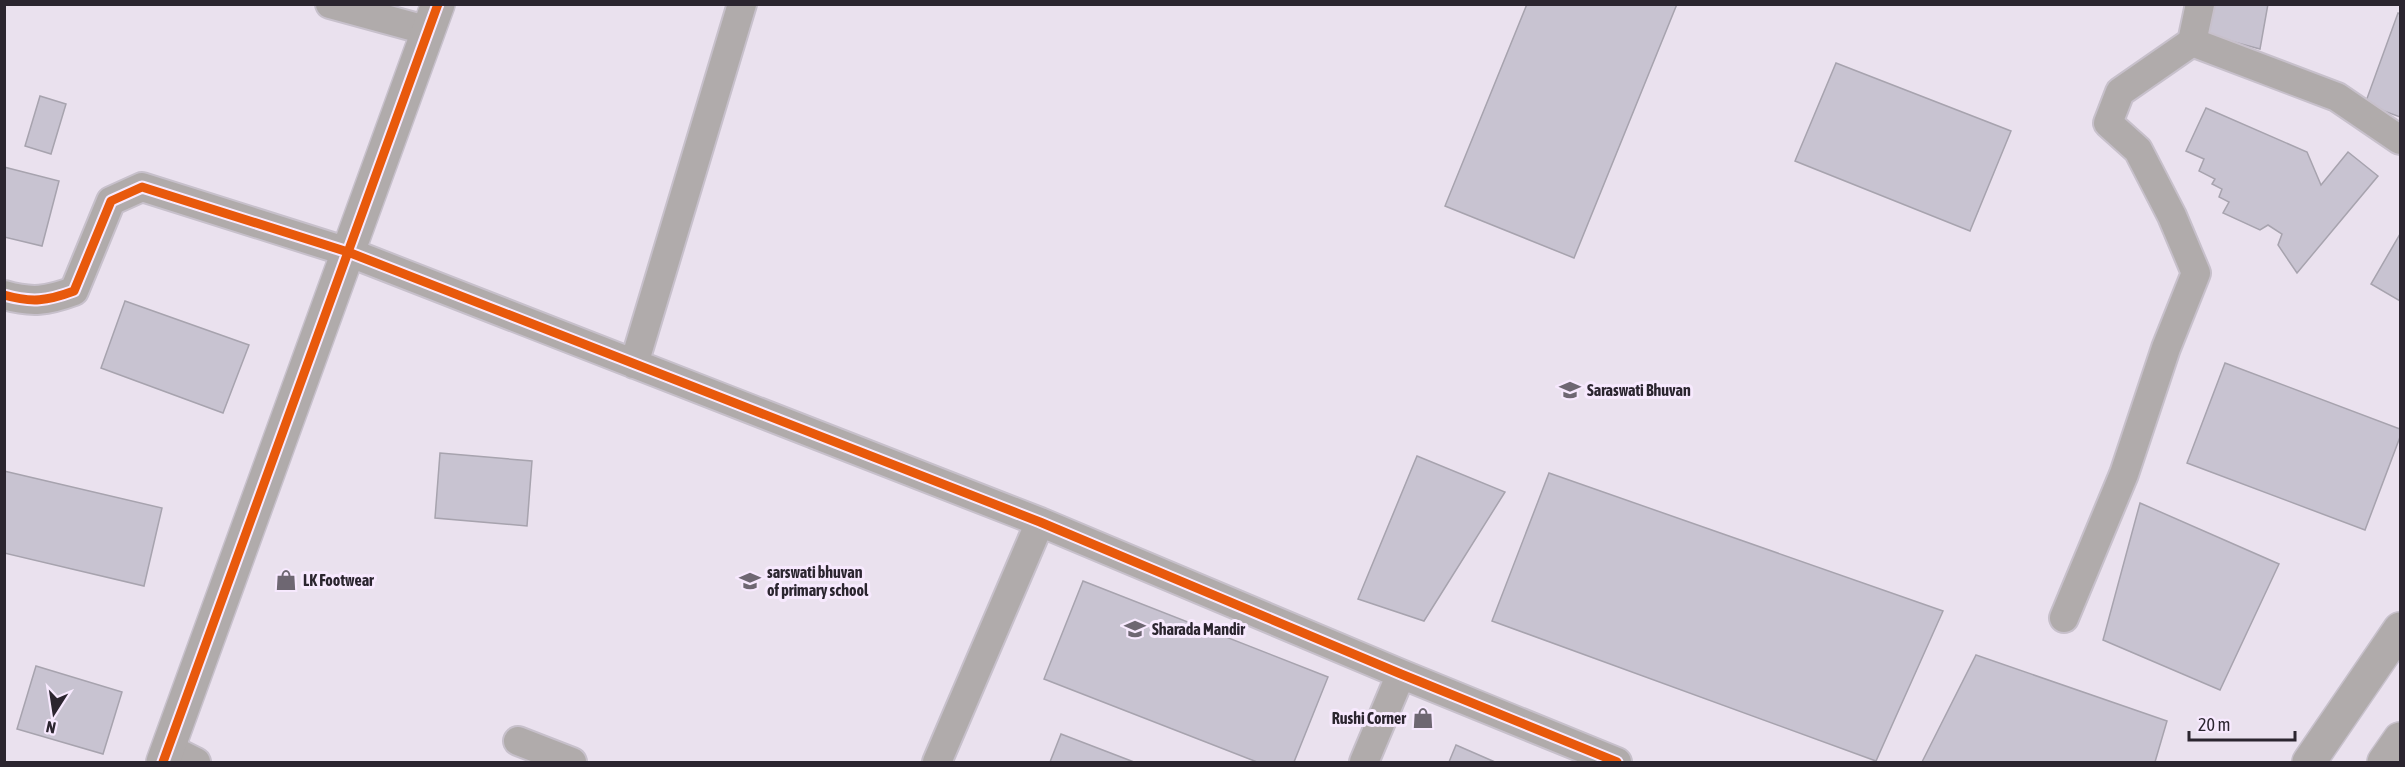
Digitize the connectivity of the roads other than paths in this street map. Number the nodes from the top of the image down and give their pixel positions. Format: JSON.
{"nodes":[{"id":1,"x":330,"y":4,"type":"edge"},
{"id":2,"x":742,"y":4,"type":"edge"},
{"id":3,"x":2200,"y":4,"type":"edge"},
{"id":4,"x":434,"y":18,"type":"edge"},
{"id":5,"x":2192,"y":42,"type":"junction"},
{"id":6,"x":2400,"y":140,"type":"edge"},
{"id":7,"x":348,"y":252,"type":"junction"},
{"id":8,"x":4,"y":295,"type":"edge"},
{"id":9,"x":634,"y":364,"type":"junction"},
{"id":10,"x":1040,"y":522,"type":"junction"},
{"id":11,"x":2064,"y":618,"type":"dead end"},
{"id":12,"x":2400,"y":629,"type":"edge"},
{"id":13,"x":1401,"y":674,"type":"junction"},
{"id":14,"x":2400,"y":739,"type":"edge"},
{"id":15,"x":518,"y":741,"type":"dead end"},
{"id":16,"x":176,"y":758,"type":"edge"},
{"id":17,"x":572,"y":762,"type":"edge"},
{"id":18,"x":937,"y":762,"type":"edge"},
{"id":19,"x":1364,"y":762,"type":"edge"},
{"id":20,"x":1617,"y":762,"type":"edge"},
{"id":21,"x":2309,"y":762,"type":"edge"},
{"id":22,"x":2384,"y":762,"type":"edge"}],
"edges":[{"from":1,"to":4,"type":"street"},
{"from":2,"to":9,"type":"street"},
{"from":3,"to":5,"type":"street"},
{"from":4,"to":7,"type":"street"},
{"from":5,"to":6,"type":"street"},
{"from":5,"to":11,"type":"street"},
{"from":7,"to":8,"type":"street"},
{"from":7,"to":9,"type":"street"},
{"from":7,"to":16,"type":"street"},
{"from":9,"to":10,"type":"street"},
{"from":10,"to":13,"type":"street"},
{"from":10,"to":18,"type":"street"},
{"from":12,"to":21,"type":"street"},
{"from":13,"to":19,"type":"street"},
{"from":13,"to":20,"type":"street"},
{"from":14,"to":22,"type":"street"},
{"from":15,"to":17,"type":"street"}]}
